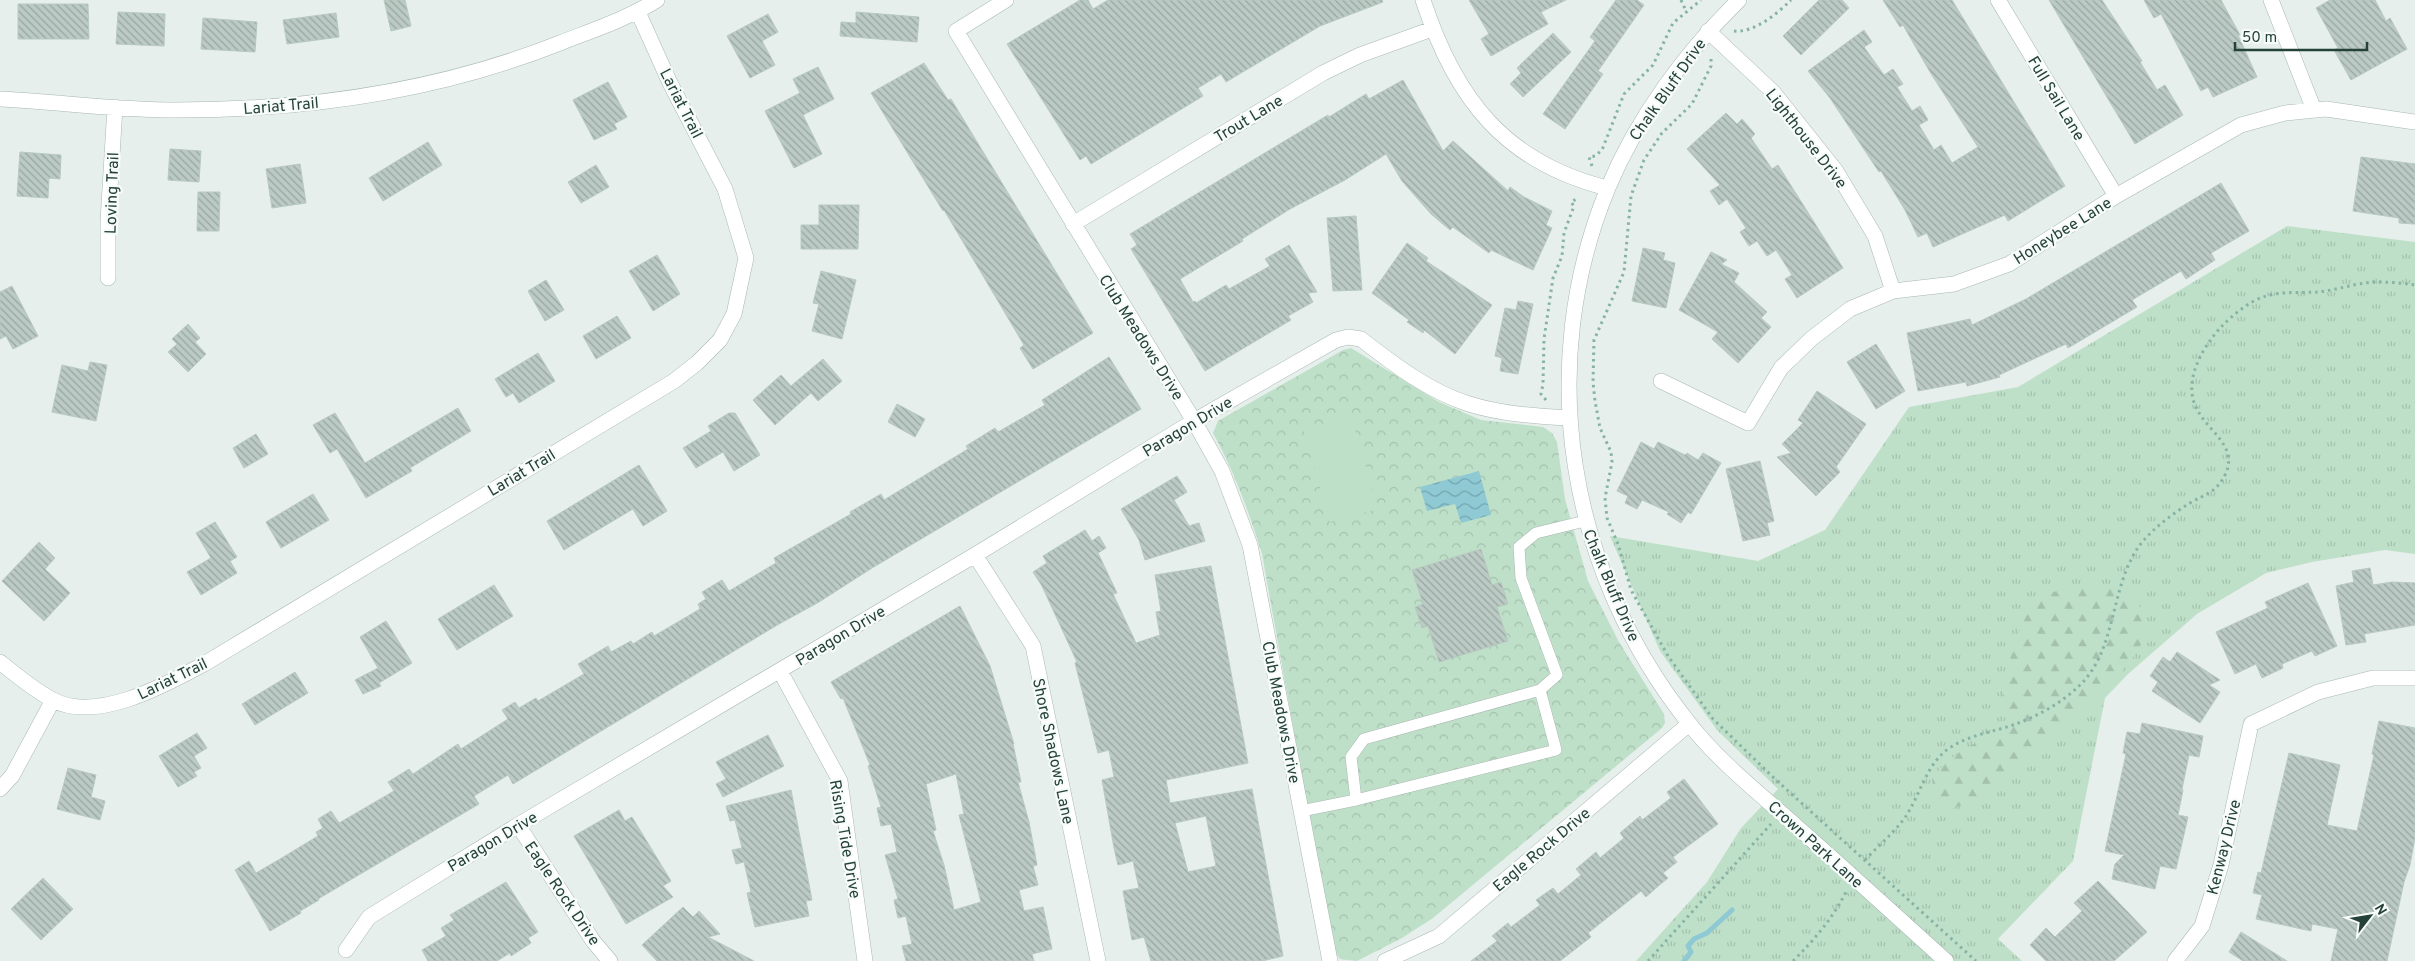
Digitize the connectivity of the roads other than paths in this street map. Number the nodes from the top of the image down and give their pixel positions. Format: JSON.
{"nodes":[{"id":1,"x":657,"y":0,"type":"edge"},
{"id":2,"x":1006,"y":0,"type":"edge"},
{"id":3,"x":1422,"y":0,"type":"edge"},
{"id":4,"x":1739,"y":0,"type":"edge"},
{"id":5,"x":1998,"y":0,"type":"edge"},
{"id":6,"x":2272,"y":0,"type":"edge"},
{"id":7,"x":638,"y":12,"type":"junction"},
{"id":8,"x":1432,"y":29,"type":"junction"},
{"id":9,"x":1708,"y":31,"type":"junction"},
{"id":10,"x":0,"y":99,"type":"edge"},
{"id":11,"x":115,"y":107,"type":"junction"},
{"id":12,"x":2314,"y":110,"type":"junction"},
{"id":13,"x":2415,"y":122,"type":"edge"},
{"id":14,"x":1608,"y":188,"type":"junction"},
{"id":15,"x":2116,"y":196,"type":"junction"},
{"id":16,"x":1073,"y":224,"type":"junction"},
{"id":17,"x":108,"y":278,"type":"dead end"},
{"id":18,"x":1894,"y":291,"type":"junction"},
{"id":19,"x":1661,"y":381,"type":"dead end"},
{"id":20,"x":1568,"y":418,"type":"junction"},
{"id":21,"x":1194,"y":420,"type":"junction"},
{"id":22,"x":1585,"y":521,"type":"junction"},
{"id":23,"x":975,"y":556,"type":"junction"},
{"id":24,"x":0,"y":662,"type":"edge"},
{"id":25,"x":780,"y":671,"type":"junction"},
{"id":26,"x":2415,"y":678,"type":"edge"},
{"id":27,"x":1540,"y":690,"type":"junction"},
{"id":28,"x":53,"y":700,"type":"junction"},
{"id":29,"x":1689,"y":724,"type":"junction"},
{"id":30,"x":0,"y":789,"type":"edge"},
{"id":31,"x":1356,"y":800,"type":"junction"},
{"id":32,"x":1301,"y":811,"type":"junction"},
{"id":33,"x":518,"y":825,"type":"junction"},
{"id":34,"x":346,"y":950,"type":"dead end"},
{"id":35,"x":610,"y":961,"type":"edge"},
{"id":36,"x":865,"y":961,"type":"edge"},
{"id":37,"x":1098,"y":961,"type":"edge"},
{"id":38,"x":1330,"y":961,"type":"edge"},
{"id":39,"x":1384,"y":961,"type":"edge"},
{"id":40,"x":1946,"y":961,"type":"edge"},
{"id":41,"x":2175,"y":961,"type":"edge"}],
"edges":[{"from":1,"to":7,"type":"street","name":"Lariat Trail"},
{"from":2,"to":16,"type":"street","name":"Club Meadows Drive"},
{"from":3,"to":8,"type":"street"},
{"from":4,"to":9,"type":"street","name":"Chalk Bluff Drive"},
{"from":5,"to":15,"type":"street","name":"Full Sail Lane"},
{"from":6,"to":12,"type":"street"},
{"from":7,"to":11,"type":"street","name":"Lariat Trail"},
{"from":7,"to":28,"type":"street","name":"Lariat Trail"},
{"from":8,"to":14,"type":"street"},
{"from":8,"to":16,"type":"street","name":"Trout Lane"},
{"from":9,"to":14,"type":"street","name":"Chalk Bluff Drive"},
{"from":9,"to":18,"type":"street","name":"Lighthouse Drive"},
{"from":10,"to":11,"type":"street","name":"Lariat Trail"},
{"from":11,"to":17,"type":"street","name":"Loving Trail"},
{"from":12,"to":13,"type":"street","name":"Honeybee Lane"},
{"from":12,"to":15,"type":"street","name":"Honeybee Lane"},
{"from":14,"to":20,"type":"street","name":"Chalk Bluff Drive"},
{"from":15,"to":18,"type":"street","name":"Honeybee Lane"},
{"from":16,"to":21,"type":"street","name":"Club Meadows Drive"},
{"from":18,"to":19,"type":"street","name":"Honeybee Lane"},
{"from":20,"to":21,"type":"street","name":"Paragon Drive"},
{"from":20,"to":22,"type":"street","name":"Chalk Bluff Drive"},
{"from":21,"to":23,"type":"street","name":"Paragon Drive"},
{"from":21,"to":32,"type":"street","name":"Club Meadows Drive"},
{"from":22,"to":27,"type":"lane"},
{"from":22,"to":29,"type":"street","name":"Chalk Bluff Drive"},
{"from":23,"to":25,"type":"street","name":"Paragon Drive"},
{"from":23,"to":37,"type":"street","name":"Shore Shadows Lane"},
{"from":24,"to":28,"type":"street","name":"Lariat Trail"},
{"from":25,"to":33,"type":"street","name":"Paragon Drive"},
{"from":25,"to":36,"type":"street","name":"Rising Tide Drive"},
{"from":26,"to":41,"type":"street","name":"Kenway Drive"},
{"from":27,"to":31,"type":"lane"},
{"from":27,"to":31,"type":"lane"},
{"from":28,"to":30,"type":"street"},
{"from":29,"to":39,"type":"street","name":"Eagle Rock Drive"},
{"from":29,"to":40,"type":"street","name":"Crown Park Lane"},
{"from":31,"to":32,"type":"lane"},
{"from":32,"to":38,"type":"street","name":"Club Meadows Drive"},
{"from":33,"to":34,"type":"street","name":"Paragon Drive"},
{"from":33,"to":35,"type":"street","name":"Eagle Rock Drive"}]}
